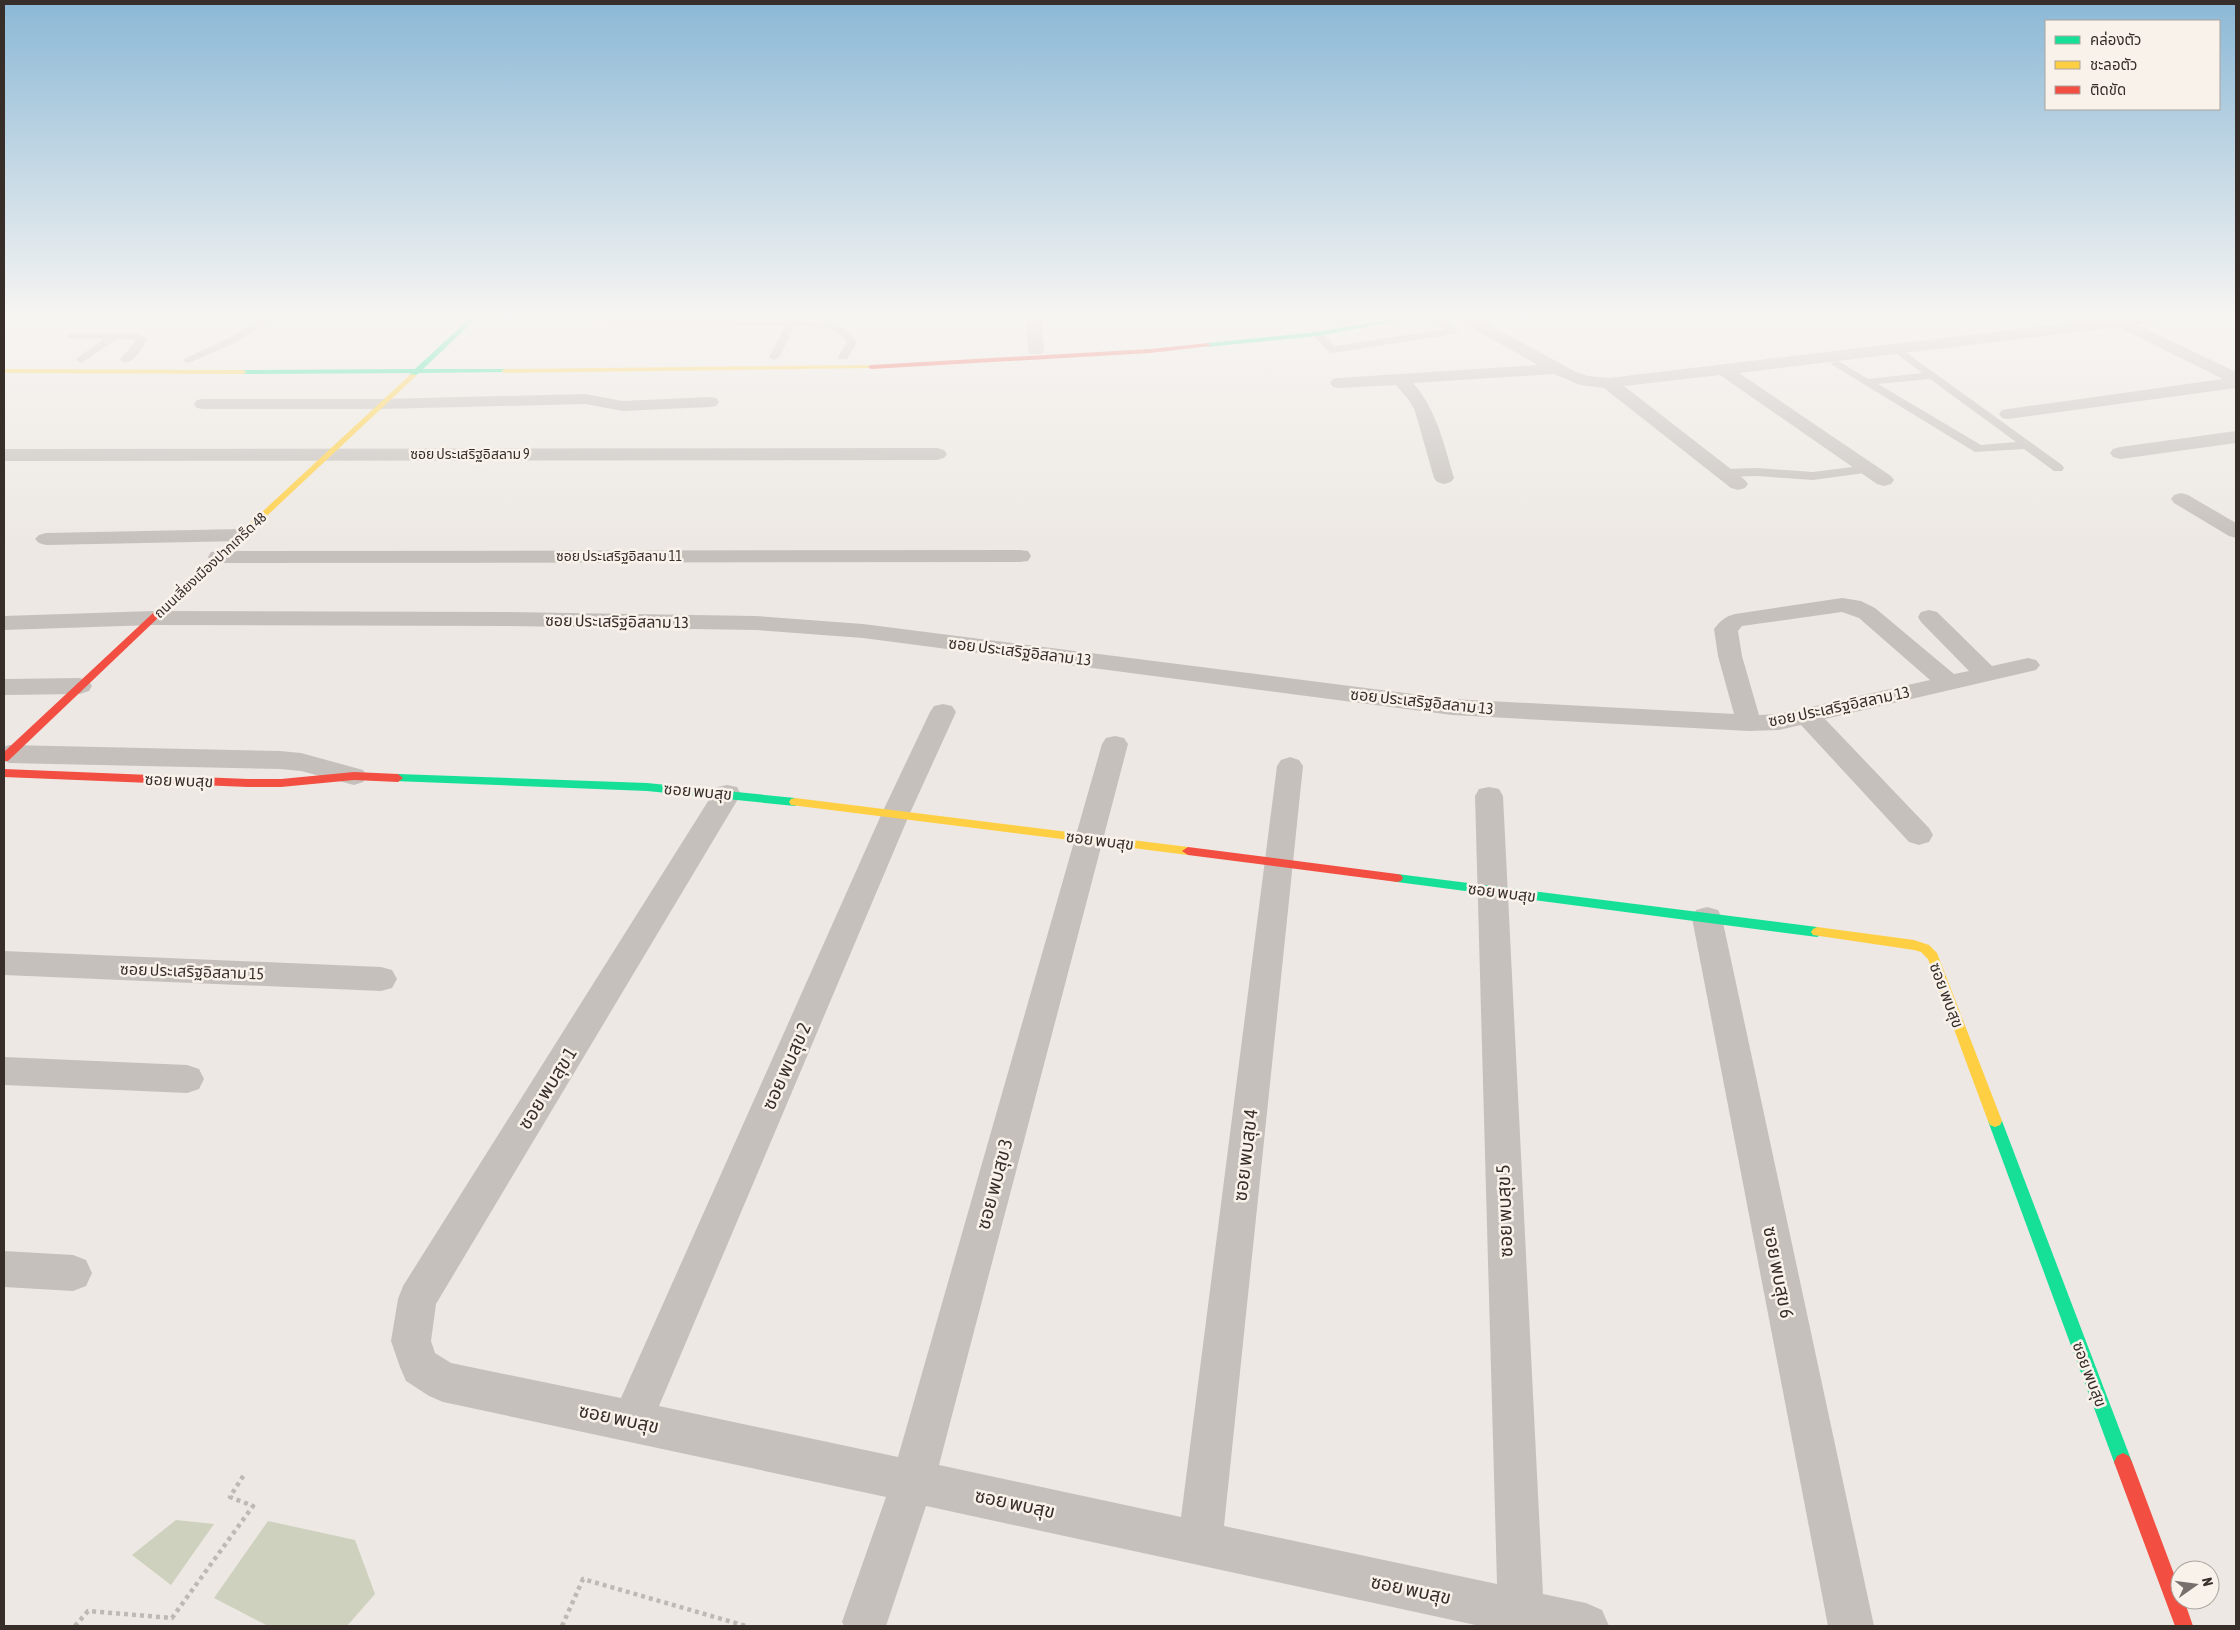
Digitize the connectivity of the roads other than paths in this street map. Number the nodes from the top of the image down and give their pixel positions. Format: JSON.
{"nodes":[{"id":1,"x":393,"y":394,"type":"edge"},
{"id":2,"x":1413,"y":394,"type":"edge"},
{"id":3,"x":1623,"y":394,"type":"edge"},
{"id":4,"x":1759,"y":394,"type":"edge"},
{"id":5,"x":1887,"y":394,"type":"edge"},
{"id":6,"x":1958,"y":394,"type":"edge"},
{"id":7,"x":2155,"y":394,"type":"edge"},
{"id":8,"x":710,"y":402,"type":"dead end"},
{"id":9,"x":203,"y":404,"type":"dead end"},
{"id":10,"x":382,"y":404,"type":"junction"},
{"id":11,"x":2008,"y":414,"type":"dead end"},
{"id":12,"x":2236,"y":437,"type":"edge"},
{"id":13,"x":2027,"y":446,"type":"junction"},
{"id":14,"x":329,"y":453,"type":"junction"},
{"id":15,"x":2120,"y":453,"type":"dead end"},
{"id":16,"x":937,"y":454,"type":"dead end"},
{"id":17,"x":4,"y":455,"type":"edge"},
{"id":18,"x":2058,"y":468,"type":"dead end"},
{"id":19,"x":1868,"y":469,"type":"junction"},
{"id":20,"x":1444,"y":478,"type":"dead end"},
{"id":21,"x":1732,"y":479,"type":"joint"},
{"id":22,"x":1884,"y":480,"type":"dead end"},
{"id":23,"x":2181,"y":499,"type":"dead end"},
{"id":24,"x":2236,"y":532,"type":"edge"},
{"id":25,"x":242,"y":535,"type":"junction"},
{"id":26,"x":46,"y":539,"type":"dead end"},
{"id":27,"x":1020,"y":556,"type":"dead end"},
{"id":28,"x":219,"y":557,"type":"junction"},
{"id":29,"x":1929,"y":617,"type":"dead end"},
{"id":30,"x":153,"y":618,"type":"junction"},
{"id":31,"x":4,"y":623,"type":"edge"},
{"id":32,"x":2028,"y":665,"type":"dead end"},
{"id":33,"x":1987,"y":675,"type":"junction"},
{"id":34,"x":1949,"y":683,"type":"junction"},
{"id":35,"x":80,"y":686,"type":"junction"},
{"id":36,"x":4,"y":687,"type":"edge"},
{"id":37,"x":943,"y":712,"type":"dead end"},
{"id":38,"x":1807,"y":716,"type":"junction"},
{"id":39,"x":1749,"y":723,"type":"junction"},
{"id":40,"x":1115,"y":744,"type":"dead end"},
{"id":41,"x":5,"y":762,"type":"edge"},
{"id":42,"x":1290,"y":766,"type":"dead end"},
{"id":43,"x":354,"y":776,"type":"joint"},
{"id":44,"x":727,"y":794,"type":"junction"},
{"id":45,"x":1489,"y":796,"type":"dead end"},
{"id":46,"x":896,"y":814,"type":"junction"},
{"id":47,"x":1919,"y":835,"type":"dead end"},
{"id":48,"x":1088,"y":838,"type":"junction"},
{"id":49,"x":1280,"y":863,"type":"junction"},
{"id":50,"x":1492,"y":890,"type":"junction"},
{"id":51,"x":1707,"y":918,"type":"junction"},
{"id":52,"x":4,"y":963,"type":"edge"},
{"id":53,"x":381,"y":980,"type":"dead end"},
{"id":54,"x":4,"y":1071,"type":"edge"},
{"id":55,"x":187,"y":1079,"type":"dead end"},
{"id":56,"x":4,"y":1270,"type":"edge"},
{"id":57,"x":73,"y":1273,"type":"dead end"},
{"id":58,"x":443,"y":1382,"type":"joint"},
{"id":59,"x":632,"y":1420,"type":"junction"},
{"id":60,"x":913,"y":1481,"type":"junction"},
{"id":61,"x":1200,"y":1543,"type":"junction"},
{"id":62,"x":1521,"y":1619,"type":"edge"},
{"id":63,"x":865,"y":1622,"type":"dead end"},
{"id":64,"x":1586,"y":1626,"type":"edge"},
{"id":65,"x":1850,"y":1626,"type":"edge"},
{"id":66,"x":2184,"y":1626,"type":"edge"}],
"edges":[{"from":1,"to":10,"type":"main road","name":"ถนนเลี่ยงเมืองปากเกร็ด 48"},
{"from":2,"to":20,"type":"street"},
{"from":3,"to":21,"type":"street"},
{"from":4,"to":19,"type":"street"},
{"from":5,"to":13,"type":"lane"},
{"from":6,"to":13,"type":"lane"},
{"from":7,"to":11,"type":"street"},
{"from":8,"to":10,"type":"street"},
{"from":9,"to":10,"type":"street"},
{"from":10,"to":14,"type":"main road","name":"ถนนเลี่ยงเมืองปากเกร็ด 48"},
{"from":12,"to":15,"type":"street"},
{"from":13,"to":18,"type":"lane"},
{"from":14,"to":16,"type":"street","name":"ซอย ประเสริฐอิสลาม 9"},
{"from":14,"to":17,"type":"street","name":"ซอย ประเสริฐอิสลาม 9"},
{"from":14,"to":25,"type":"main road","name":"ถนนเลี่ยงเมืองปากเกร็ด 48"},
{"from":19,"to":21,"type":"lane"},
{"from":19,"to":22,"type":"street"},
{"from":23,"to":24,"type":"street"},
{"from":25,"to":26,"type":"street"},
{"from":25,"to":28,"type":"main road","name":"ถนนเลี่ยงเมืองปากเกร็ด 48"},
{"from":27,"to":28,"type":"street","name":"ซอย ประเสริฐอิสลาม 11"},
{"from":28,"to":30,"type":"main road","name":"ถนนเลี่ยงเมืองปากเกร็ด 48"},
{"from":29,"to":33,"type":"street"},
{"from":30,"to":31,"type":"street","name":"ซอย ประเสริฐอิสลาม 13"},
{"from":30,"to":35,"type":"main road","name":"ถนนเลี่ยงเมืองปากเกร็ด 48"},
{"from":30,"to":39,"type":"street","name":"ซอย ประเสริฐอิสลาม 13"},
{"from":32,"to":33,"type":"street","name":"ซอย ประเสริฐอิสลาม 13"},
{"from":33,"to":34,"type":"street","name":"ซอย ประเสริฐอิสลาม 13"},
{"from":34,"to":38,"type":"street","name":"ซอย ประเสริฐอิสลาม 13"},
{"from":34,"to":39,"type":"street"},
{"from":35,"to":36,"type":"street"},
{"from":35,"to":41,"type":"main road","name":"ถนนเลี่ยงเมืองปากเกร็ด 48"},
{"from":37,"to":46,"type":"street","name":"ซอย พบสุข 2"},
{"from":38,"to":39,"type":"street","name":"ซอย ประเสริฐอิสลาม 13"},
{"from":38,"to":47,"type":"street"},
{"from":40,"to":48,"type":"street","name":"ซอย พบสุข 3"},
{"from":41,"to":43,"type":"street","name":"ซอย พบสุข"},
{"from":42,"to":49,"type":"street","name":"ซอย พบสุข 4"},
{"from":43,"to":44,"type":"main road","name":"ซอย พบสุข"},
{"from":44,"to":46,"type":"main road","name":"ซอย พบสุข"},
{"from":44,"to":58,"type":"street","name":"ซอย พบสุข 1"},
{"from":45,"to":50,"type":"street","name":"ซอย พบสุข 5"},
{"from":46,"to":48,"type":"main road","name":"ซอย พบสุข"},
{"from":46,"to":59,"type":"street","name":"ซอย พบสุข 2"},
{"from":48,"to":49,"type":"main road","name":"ซอย พบสุข"},
{"from":48,"to":60,"type":"street","name":"ซอย พบสุข 3"},
{"from":49,"to":50,"type":"main road","name":"ซอย พบสุข"},
{"from":49,"to":61,"type":"street","name":"ซอย พบสุข 4"},
{"from":50,"to":51,"type":"main road","name":"ซอย พบสุข"},
{"from":50,"to":62,"type":"street","name":"ซอย พบสุข 5"},
{"from":51,"to":65,"type":"street","name":"ซอย พบสุข 6"},
{"from":51,"to":66,"type":"main road","name":"ซอย พบสุข"},
{"from":52,"to":53,"type":"street","name":"ซอย ประเสริฐอิสลาม 15"},
{"from":54,"to":55,"type":"street"},
{"from":56,"to":57,"type":"street"},
{"from":58,"to":59,"type":"street","name":"ซอย พบสุข"},
{"from":59,"to":60,"type":"street","name":"ซอย พบสุข"},
{"from":60,"to":61,"type":"street","name":"ซอย พบสุข"},
{"from":60,"to":63,"type":"street","name":"ซอย พบสุข 3"},
{"from":61,"to":62,"type":"street","name":"ซอย พบสุข"},
{"from":62,"to":64,"type":"street","name":"ซอย พบสุข"}]}
